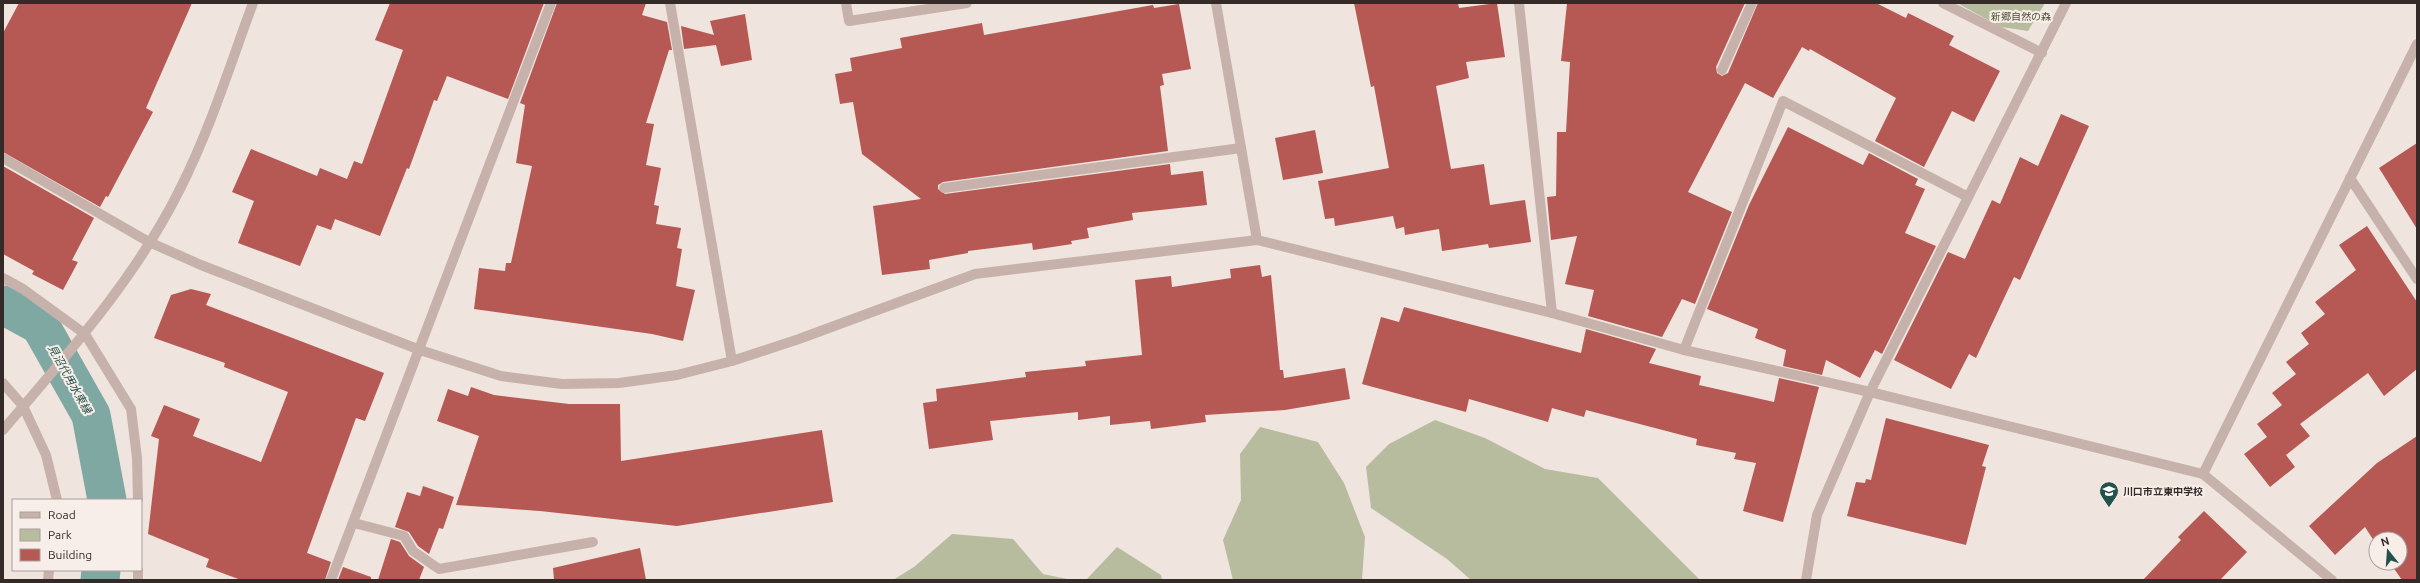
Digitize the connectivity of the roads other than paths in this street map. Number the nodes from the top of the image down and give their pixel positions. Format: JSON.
{"nodes":[{"id":1,"x":254,"y":3,"type":"edge"},
{"id":2,"x":551,"y":3,"type":"edge"},
{"id":3,"x":670,"y":3,"type":"edge"},
{"id":4,"x":846,"y":3,"type":"edge"},
{"id":5,"x":967,"y":3,"type":"edge"},
{"id":6,"x":1216,"y":3,"type":"edge"},
{"id":7,"x":1519,"y":3,"type":"edge"},
{"id":8,"x":1752,"y":3,"type":"edge"},
{"id":9,"x":1943,"y":3,"type":"edge"},
{"id":10,"x":2066,"y":3,"type":"edge"},
{"id":11,"x":2417,"y":44,"type":"edge"},
{"id":12,"x":2042,"y":53,"type":"junction"},
{"id":13,"x":1722,"y":70,"type":"dead end"},
{"id":14,"x":1241,"y":148,"type":"junction"},
{"id":15,"x":3,"y":158,"type":"edge"},
{"id":16,"x":2350,"y":178,"type":"junction"},
{"id":17,"x":944,"y":188,"type":"dead end"},
{"id":18,"x":1968,"y":197,"type":"junction"},
{"id":19,"x":1257,"y":240,"type":"junction"},
{"id":20,"x":149,"y":242,"type":"junction"},
{"id":21,"x":3,"y":278,"type":"edge"},
{"id":22,"x":2417,"y":278,"type":"edge"},
{"id":23,"x":1552,"y":313,"type":"junction"},
{"id":24,"x":85,"y":334,"type":"junction"},
{"id":25,"x":420,"y":350,"type":"junction"},
{"id":26,"x":1684,"y":350,"type":"junction"},
{"id":27,"x":732,"y":361,"type":"junction"},
{"id":28,"x":3,"y":383,"type":"edge"},
{"id":29,"x":1870,"y":392,"type":"junction"},
{"id":30,"x":23,"y":406,"type":"junction"},
{"id":31,"x":3,"y":430,"type":"edge"},
{"id":32,"x":2203,"y":474,"type":"junction"},
{"id":33,"x":57,"y":499,"type":"edge"},
{"id":34,"x":138,"y":499,"type":"edge"},
{"id":35,"x":354,"y":523,"type":"junction"},
{"id":36,"x":593,"y":542,"type":"dead end"},
{"id":37,"x":331,"y":580,"type":"edge"},
{"id":38,"x":1806,"y":580,"type":"edge"},
{"id":39,"x":2332,"y":580,"type":"edge"}],
"edges":[{"from":1,"to":20,"type":"street"},
{"from":2,"to":25,"type":"street"},
{"from":3,"to":27,"type":"street"},
{"from":4,"to":5,"type":"street"},
{"from":6,"to":14,"type":"street"},
{"from":7,"to":23,"type":"street"},
{"from":8,"to":13,"type":"street"},
{"from":9,"to":12,"type":"street"},
{"from":10,"to":12,"type":"street"},
{"from":11,"to":16,"type":"street"},
{"from":12,"to":18,"type":"street"},
{"from":14,"to":17,"type":"street"},
{"from":14,"to":19,"type":"street"},
{"from":15,"to":20,"type":"street"},
{"from":16,"to":22,"type":"street"},
{"from":16,"to":32,"type":"street"},
{"from":18,"to":26,"type":"street"},
{"from":18,"to":29,"type":"street"},
{"from":19,"to":23,"type":"street"},
{"from":19,"to":27,"type":"street"},
{"from":20,"to":24,"type":"street"},
{"from":20,"to":25,"type":"street"},
{"from":21,"to":24,"type":"street"},
{"from":23,"to":26,"type":"street"},
{"from":24,"to":30,"type":"street"},
{"from":24,"to":34,"type":"street"},
{"from":25,"to":27,"type":"street"},
{"from":25,"to":35,"type":"street"},
{"from":26,"to":29,"type":"street"},
{"from":28,"to":30,"type":"street"},
{"from":29,"to":32,"type":"street"},
{"from":29,"to":38,"type":"street"},
{"from":30,"to":31,"type":"street"},
{"from":30,"to":33,"type":"street"},
{"from":32,"to":39,"type":"street"},
{"from":35,"to":36,"type":"street"},
{"from":35,"to":37,"type":"street"}]}
